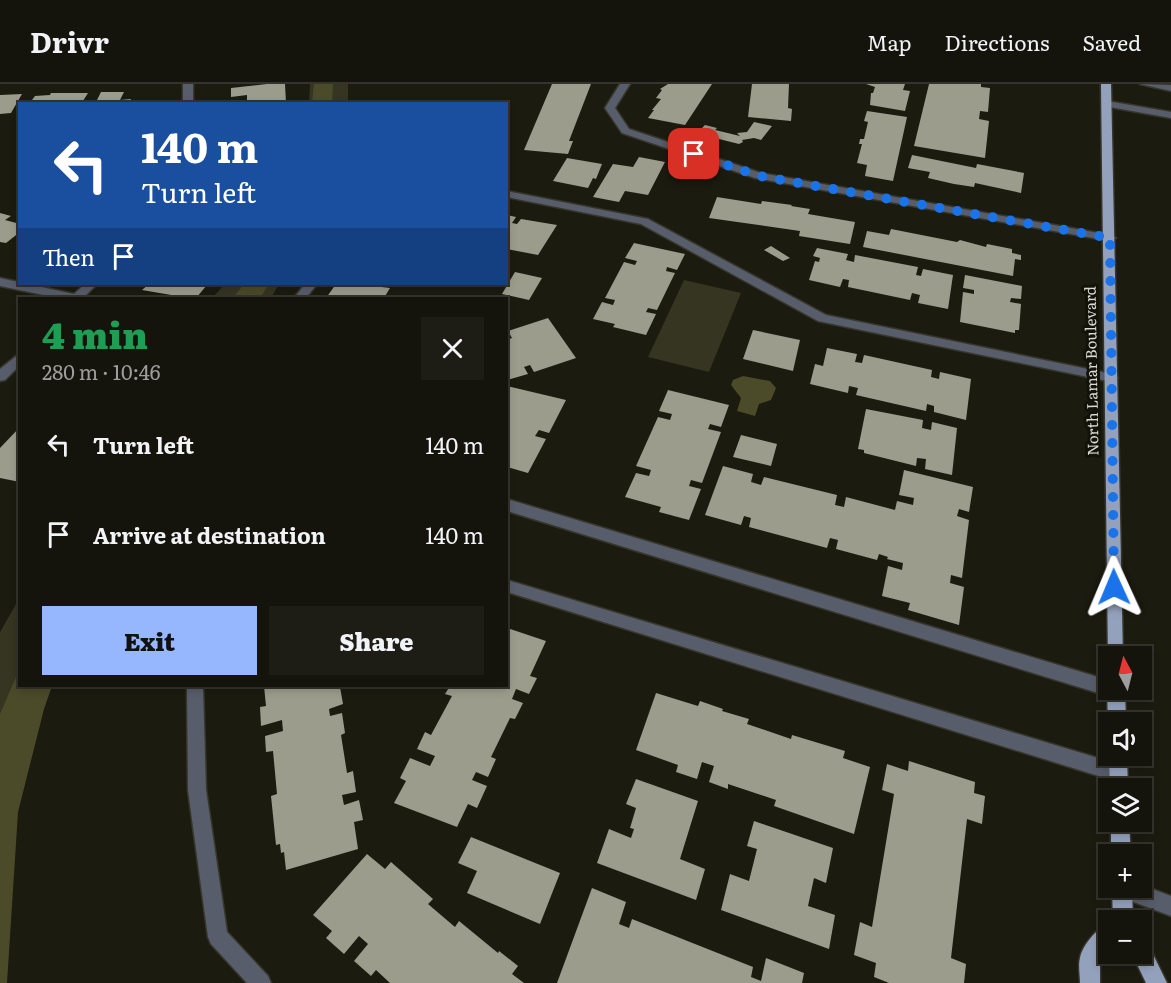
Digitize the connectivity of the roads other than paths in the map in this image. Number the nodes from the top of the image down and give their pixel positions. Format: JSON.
{"nodes":[{"id":1,"x":188,"y":84,"type":"edge"},
{"id":2,"x":625,"y":84,"type":"edge"},
{"id":3,"x":1107,"y":84,"type":"edge"},
{"id":4,"x":1145,"y":84,"type":"edge"},
{"id":5,"x":1171,"y":88,"type":"edge"},
{"id":6,"x":188,"y":102,"type":"edge"},
{"id":7,"x":1107,"y":104,"type":"junction"},
{"id":8,"x":1171,"y":115,"type":"edge"},
{"id":9,"x":508,"y":194,"type":"edge"},
{"id":10,"x":1110,"y":238,"type":"junction"},
{"id":11,"x":0,"y":282,"type":"edge"},
{"id":12,"x":90,"y":285,"type":"edge"},
{"id":13,"x":310,"y":285,"type":"edge"},
{"id":14,"x":68,"y":297,"type":"edge"},
{"id":15,"x":78,"y":297,"type":"edge"},
{"id":16,"x":301,"y":297,"type":"edge"},
{"id":17,"x":18,"y":359,"type":"edge"},
{"id":18,"x":0,"y":377,"type":"edge"},
{"id":19,"x":1112,"y":378,"type":"junction"},
{"id":20,"x":508,"y":505,"type":"edge"},
{"id":21,"x":508,"y":586,"type":"edge"},
{"id":22,"x":1115,"y":646,"type":"edge"},
{"id":23,"x":1098,"y":684,"type":"edge"},
{"id":24,"x":195,"y":687,"type":"edge"},
{"id":25,"x":1118,"y":773,"type":"edge"},
{"id":26,"x":1149,"y":898,"type":"edge"},
{"id":27,"x":1171,"y":906,"type":"edge"},
{"id":28,"x":1098,"y":948,"type":"edge"},
{"id":29,"x":1148,"y":964,"type":"edge"},
{"id":30,"x":261,"y":983,"type":"edge"},
{"id":31,"x":1090,"y":983,"type":"edge"},
{"id":32,"x":1157,"y":983,"type":"edge"}],
"edges":[{"from":1,"to":6,"type":"street"},
{"from":2,"to":10,"type":"street"},
{"from":3,"to":7,"type":"main road","name":"North Lamar Boulevard"},
{"from":4,"to":5,"type":"street"},
{"from":7,"to":8,"type":"street"},
{"from":7,"to":10,"type":"main road","name":"North Lamar Boulevard"},
{"from":9,"to":19,"type":"street"},
{"from":10,"to":19,"type":"main road","name":"North Lamar Boulevard"},
{"from":11,"to":14,"type":"street"},
{"from":12,"to":15,"type":"street"},
{"from":13,"to":16,"type":"street"},
{"from":17,"to":18,"type":"street"},
{"from":19,"to":22,"type":"main road","name":"North Lamar Boulevard"},
{"from":20,"to":23,"type":"street"},
{"from":21,"to":25,"type":"street"},
{"from":24,"to":30,"type":"street"},
{"from":26,"to":27,"type":"street"},
{"from":28,"to":31,"type":"main road"},
{"from":29,"to":32,"type":"main road"}]}
